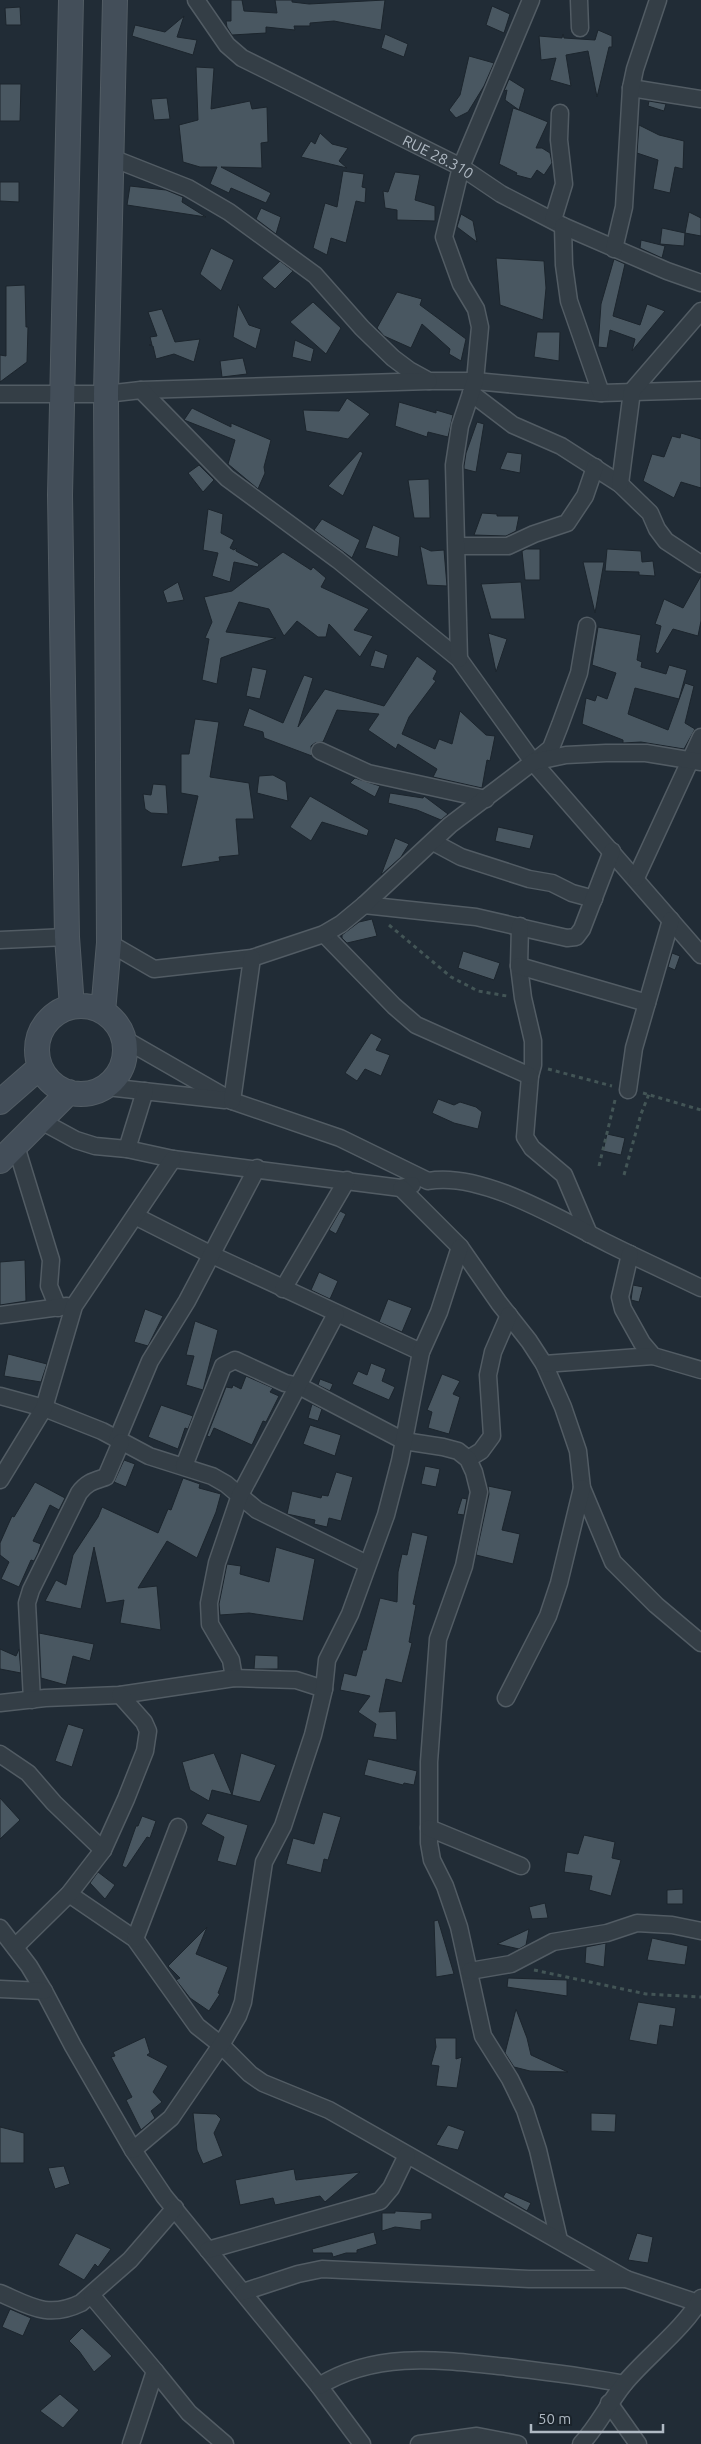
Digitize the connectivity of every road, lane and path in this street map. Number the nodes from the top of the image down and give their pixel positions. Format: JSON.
{"nodes":[{"id":1,"x":71,"y":0,"type":"edge"},
{"id":2,"x":115,"y":0,"type":"edge"},
{"id":3,"x":196,"y":0,"type":"edge"},
{"id":4,"x":531,"y":0,"type":"edge"},
{"id":5,"x":579,"y":0,"type":"edge"},
{"id":6,"x":658,"y":0,"type":"edge"},
{"id":7,"x":580,"y":28,"type":"dead end"},
{"id":8,"x":631,"y":88,"type":"junction"},
{"id":9,"x":701,"y":98,"type":"edge"},
{"id":10,"x":560,"y":112,"type":"dead end"},
{"id":11,"x":112,"y":158,"type":"junction"},
{"id":12,"x":460,"y":167,"type":"junction"},
{"id":13,"x":558,"y":223,"type":"junction"},
{"id":14,"x":614,"y":249,"type":"junction"},
{"id":15,"x":701,"y":283,"type":"edge"},
{"id":16,"x":701,"y":310,"type":"edge"},
{"id":17,"x":429,"y":381,"type":"junction"},
{"id":18,"x":473,"y":387,"type":"junction"},
{"id":19,"x":141,"y":390,"type":"junction"},
{"id":20,"x":701,"y":390,"type":"edge"},
{"id":21,"x":632,"y":391,"type":"junction"},
{"id":22,"x":601,"y":393,"type":"junction"},
{"id":23,"x":0,"y":394,"type":"edge"},
{"id":24,"x":62,"y":394,"type":"junction"},
{"id":25,"x":106,"y":394,"type":"junction"},
{"id":26,"x":595,"y":467,"type":"junction"},
{"id":27,"x":620,"y":484,"type":"junction"},
{"id":28,"x":457,"y":546,"type":"junction"},
{"id":29,"x":701,"y":564,"type":"edge"},
{"id":30,"x":587,"y":626,"type":"dead end"},
{"id":31,"x":459,"y":659,"type":"junction"},
{"id":32,"x":701,"y":737,"type":"edge"},
{"id":33,"x":320,"y":751,"type":"dead end"},
{"id":34,"x":695,"y":761,"type":"edge"},
{"id":35,"x":533,"y":762,"type":"junction"},
{"id":36,"x":486,"y":799,"type":"junction"},
{"id":37,"x":433,"y":842,"type":"junction"},
{"id":38,"x":612,"y":851,"type":"junction"},
{"id":39,"x":636,"y":878,"type":"junction"},
{"id":40,"x":594,"y":899,"type":"junction"},
{"id":41,"x":364,"y":905,"type":"junction"},
{"id":42,"x":671,"y":920,"type":"junction"},
{"id":43,"x":520,"y":926,"type":"junction"},
{"id":44,"x":324,"y":934,"type":"junction"},
{"id":45,"x":67,"y":937,"type":"junction"},
{"id":46,"x":0,"y":940,"type":"edge"},
{"id":47,"x":109,"y":943,"type":"junction"},
{"id":48,"x":701,"y":955,"type":"edge"},
{"id":49,"x":252,"y":958,"type":"junction"},
{"id":50,"x":519,"y":966,"type":"junction"},
{"id":51,"x":523,"y":998,"type":"junction"},
{"id":52,"x":646,"y":1003,"type":"junction"},
{"id":53,"x":72,"y":1007,"type":"junction"},
{"id":54,"x":103,"y":1012,"type":"junction"},
{"id":55,"x":124,"y":1039,"type":"junction"},
{"id":56,"x":40,"y":1067,"type":"junction"},
{"id":57,"x":530,"y":1076,"type":"junction"},
{"id":58,"x":107,"y":1087,"type":"junction"},
{"id":59,"x":145,"y":1091,"type":"junction"},
{"id":60,"x":69,"y":1092,"type":"junction"},
{"id":61,"x":622,"y":1093,"type":"joint"},
{"id":62,"x":649,"y":1094,"type":"dead end"},
{"id":63,"x":232,"y":1101,"type":"junction"},
{"id":64,"x":0,"y":1102,"type":"edge"},
{"id":65,"x":41,"y":1121,"type":"junction"},
{"id":66,"x":127,"y":1149,"type":"junction"},
{"id":67,"x":8,"y":1154,"type":"edge"},
{"id":68,"x":173,"y":1159,"type":"junction"},
{"id":69,"x":600,"y":1166,"type":"dead end"},
{"id":70,"x":257,"y":1168,"type":"junction"},
{"id":71,"x":624,"y":1175,"type":"dead end"},
{"id":72,"x":347,"y":1180,"type":"junction"},
{"id":73,"x":428,"y":1181,"type":"junction"},
{"id":74,"x":401,"y":1188,"type":"junction"},
{"id":75,"x":135,"y":1216,"type":"junction"},
{"id":76,"x":589,"y":1234,"type":"junction"},
{"id":77,"x":460,"y":1247,"type":"junction"},
{"id":78,"x":630,"y":1254,"type":"junction"},
{"id":79,"x":212,"y":1255,"type":"junction"},
{"id":80,"x":701,"y":1288,"type":"edge"},
{"id":81,"x":283,"y":1289,"type":"junction"},
{"id":82,"x":66,"y":1307,"type":"junction"},
{"id":83,"x":336,"y":1314,"type":"junction"},
{"id":84,"x":0,"y":1315,"type":"edge"},
{"id":85,"x":509,"y":1315,"type":"junction"},
{"id":86,"x":421,"y":1352,"type":"junction"},
{"id":87,"x":653,"y":1356,"type":"junction"},
{"id":88,"x":544,"y":1364,"type":"junction"},
{"id":89,"x":701,"y":1370,"type":"edge"},
{"id":90,"x":299,"y":1386,"type":"junction"},
{"id":91,"x":0,"y":1396,"type":"edge"},
{"id":92,"x":44,"y":1408,"type":"junction"},
{"id":93,"x":119,"y":1441,"type":"junction"},
{"id":94,"x":404,"y":1441,"type":"junction"},
{"id":95,"x":468,"y":1459,"type":"junction"},
{"id":96,"x":184,"y":1466,"type":"junction"},
{"id":97,"x":0,"y":1480,"type":"edge"},
{"id":98,"x":582,"y":1488,"type":"junction"},
{"id":99,"x":240,"y":1495,"type":"junction"},
{"id":100,"x":367,"y":1564,"type":"junction"},
{"id":101,"x":701,"y":1643,"type":"edge"},
{"id":102,"x":234,"y":1678,"type":"junction"},
{"id":103,"x":324,"y":1689,"type":"junction"},
{"id":104,"x":120,"y":1696,"type":"junction"},
{"id":105,"x":506,"y":1698,"type":"dead end"},
{"id":106,"x":32,"y":1700,"type":"junction"},
{"id":107,"x":0,"y":1703,"type":"edge"},
{"id":108,"x":0,"y":1754,"type":"edge"},
{"id":109,"x":178,"y":1827,"type":"dead end"},
{"id":110,"x":429,"y":1828,"type":"junction"},
{"id":111,"x":103,"y":1850,"type":"junction"},
{"id":112,"x":522,"y":1866,"type":"dead end"},
{"id":113,"x":69,"y":1894,"type":"junction"},
{"id":114,"x":0,"y":1928,"type":"edge"},
{"id":115,"x":701,"y":1930,"type":"edge"},
{"id":116,"x":134,"y":1939,"type":"junction"},
{"id":117,"x":15,"y":1947,"type":"junction"},
{"id":118,"x":511,"y":1964,"type":"junction"},
{"id":119,"x":470,"y":1971,"type":"junction"},
{"id":120,"x":0,"y":1989,"type":"edge"},
{"id":121,"x":44,"y":1991,"type":"junction"},
{"id":122,"x":701,"y":1997,"type":"edge"},
{"id":123,"x":222,"y":2045,"type":"junction"},
{"id":124,"x":133,"y":2150,"type":"junction"},
{"id":125,"x":407,"y":2155,"type":"junction"},
{"id":126,"x":175,"y":2208,"type":"junction"},
{"id":127,"x":559,"y":2240,"type":"junction"},
{"id":128,"x":208,"y":2250,"type":"junction"},
{"id":129,"x":626,"y":2279,"type":"junction"},
{"id":130,"x":243,"y":2292,"type":"junction"},
{"id":131,"x":0,"y":2293,"type":"edge"},
{"id":132,"x":92,"y":2296,"type":"junction"},
{"id":133,"x":700,"y":2302,"type":"edge"},
{"id":134,"x":154,"y":2371,"type":"junction"},
{"id":135,"x":624,"y":2384,"type":"junction"},
{"id":136,"x":319,"y":2386,"type":"junction"},
{"id":137,"x":609,"y":2403,"type":"junction"},
{"id":138,"x":131,"y":2444,"type":"edge"},
{"id":139,"x":225,"y":2444,"type":"edge"},
{"id":140,"x":362,"y":2444,"type":"edge"},
{"id":141,"x":418,"y":2444,"type":"edge"},
{"id":142,"x":518,"y":2444,"type":"edge"},
{"id":143,"x":581,"y":2444,"type":"edge"},
{"id":144,"x":638,"y":2444,"type":"edge"}],
"edges":[{"from":1,"to":24,"type":"main road"},
{"from":2,"to":11,"type":"main road"},
{"from":3,"to":12,"type":"street","name":"RUE 28.310"},
{"from":4,"to":12,"type":"street"},
{"from":5,"to":7,"type":"street"},
{"from":6,"to":8,"type":"street"},
{"from":8,"to":9,"type":"street"},
{"from":8,"to":14,"type":"street"},
{"from":10,"to":13,"type":"street"},
{"from":11,"to":17,"type":"street"},
{"from":11,"to":25,"type":"main road"},
{"from":12,"to":13,"type":"street","name":"RUE 28.310"},
{"from":12,"to":18,"type":"street"},
{"from":13,"to":14,"type":"street","name":"RUE 28.310"},
{"from":13,"to":22,"type":"street"},
{"from":14,"to":15,"type":"street","name":"RUE 28.310"},
{"from":16,"to":21,"type":"street"},
{"from":17,"to":18,"type":"street"},
{"from":17,"to":19,"type":"street"},
{"from":18,"to":22,"type":"street"},
{"from":18,"to":26,"type":"street"},
{"from":18,"to":28,"type":"street"},
{"from":19,"to":25,"type":"street"},
{"from":19,"to":31,"type":"street"},
{"from":20,"to":21,"type":"street"},
{"from":21,"to":22,"type":"street"},
{"from":21,"to":27,"type":"street"},
{"from":23,"to":24,"type":"street"},
{"from":24,"to":25,"type":"street"},
{"from":24,"to":45,"type":"main road"},
{"from":25,"to":47,"type":"main road"},
{"from":26,"to":27,"type":"street"},
{"from":26,"to":28,"type":"street"},
{"from":27,"to":29,"type":"street"},
{"from":28,"to":31,"type":"street"},
{"from":30,"to":35,"type":"street"},
{"from":31,"to":35,"type":"street"},
{"from":32,"to":34,"type":"street"},
{"from":33,"to":36,"type":"street"},
{"from":34,"to":35,"type":"street"},
{"from":34,"to":39,"type":"street"},
{"from":35,"to":36,"type":"street"},
{"from":35,"to":38,"type":"street"},
{"from":36,"to":37,"type":"street"},
{"from":37,"to":40,"type":"street"},
{"from":37,"to":41,"type":"street"},
{"from":38,"to":39,"type":"street"},
{"from":38,"to":40,"type":"street"},
{"from":39,"to":42,"type":"street"},
{"from":40,"to":43,"type":"street"},
{"from":41,"to":43,"type":"street"},
{"from":41,"to":44,"type":"street"},
{"from":41,"to":51,"type":"path"},
{"from":42,"to":48,"type":"street"},
{"from":42,"to":52,"type":"street"},
{"from":43,"to":50,"type":"street"},
{"from":44,"to":49,"type":"street"},
{"from":44,"to":57,"type":"street"},
{"from":45,"to":46,"type":"street"},
{"from":45,"to":53,"type":"main road"},
{"from":47,"to":49,"type":"street"},
{"from":47,"to":54,"type":"main road"},
{"from":49,"to":63,"type":"street"},
{"from":50,"to":51,"type":"street"},
{"from":50,"to":52,"type":"street"},
{"from":51,"to":57,"type":"street"},
{"from":52,"to":61,"type":"street"},
{"from":53,"to":54,"type":"main road"},
{"from":53,"to":56,"type":"main road"},
{"from":54,"to":55,"type":"main road"},
{"from":55,"to":58,"type":"main road"},
{"from":55,"to":63,"type":"street"},
{"from":56,"to":60,"type":"main road"},
{"from":56,"to":64,"type":"main road"},
{"from":57,"to":76,"type":"street"},
{"from":58,"to":59,"type":"street"},
{"from":58,"to":60,"type":"main road"},
{"from":59,"to":63,"type":"street"},
{"from":59,"to":66,"type":"street"},
{"from":60,"to":65,"type":"main road"},
{"from":61,"to":69,"type":"path"},
{"from":62,"to":71,"type":"path"},
{"from":63,"to":73,"type":"street"},
{"from":65,"to":66,"type":"street"},
{"from":65,"to":67,"type":"main road"},
{"from":66,"to":68,"type":"street"},
{"from":67,"to":82,"type":"street"},
{"from":68,"to":70,"type":"street"},
{"from":68,"to":75,"type":"street"},
{"from":70,"to":72,"type":"street"},
{"from":70,"to":79,"type":"street"},
{"from":72,"to":74,"type":"street"},
{"from":72,"to":81,"type":"street"},
{"from":73,"to":74,"type":"street"},
{"from":73,"to":76,"type":"street"},
{"from":74,"to":77,"type":"street"},
{"from":75,"to":79,"type":"street"},
{"from":75,"to":82,"type":"street"},
{"from":76,"to":78,"type":"street"},
{"from":77,"to":85,"type":"street"},
{"from":77,"to":86,"type":"street"},
{"from":78,"to":80,"type":"street"},
{"from":78,"to":87,"type":"street"},
{"from":79,"to":81,"type":"street"},
{"from":79,"to":93,"type":"street"},
{"from":81,"to":83,"type":"street"},
{"from":82,"to":84,"type":"street"},
{"from":82,"to":92,"type":"street"},
{"from":83,"to":86,"type":"street"},
{"from":83,"to":90,"type":"street"},
{"from":85,"to":88,"type":"street"},
{"from":85,"to":95,"type":"street"},
{"from":86,"to":94,"type":"street"},
{"from":87,"to":88,"type":"street"},
{"from":87,"to":89,"type":"street"},
{"from":88,"to":98,"type":"street"},
{"from":90,"to":94,"type":"street"},
{"from":90,"to":96,"type":"street"},
{"from":90,"to":99,"type":"street"},
{"from":91,"to":92,"type":"street"},
{"from":92,"to":93,"type":"street"},
{"from":92,"to":97,"type":"street"},
{"from":93,"to":96,"type":"street"},
{"from":93,"to":106,"type":"street"},
{"from":94,"to":95,"type":"street"},
{"from":94,"to":100,"type":"street"},
{"from":95,"to":110,"type":"street"},
{"from":96,"to":99,"type":"street"},
{"from":98,"to":101,"type":"street"},
{"from":98,"to":105,"type":"street"},
{"from":99,"to":100,"type":"street"},
{"from":99,"to":102,"type":"street"},
{"from":100,"to":103,"type":"street"},
{"from":102,"to":103,"type":"street"},
{"from":102,"to":104,"type":"street"},
{"from":103,"to":123,"type":"street"},
{"from":104,"to":106,"type":"street"},
{"from":104,"to":111,"type":"street"},
{"from":106,"to":107,"type":"street"},
{"from":108,"to":111,"type":"street"},
{"from":109,"to":116,"type":"street"},
{"from":110,"to":112,"type":"street"},
{"from":110,"to":119,"type":"street"},
{"from":111,"to":113,"type":"street"},
{"from":113,"to":116,"type":"street"},
{"from":113,"to":117,"type":"street"},
{"from":114,"to":117,"type":"street"},
{"from":115,"to":118,"type":"street"},
{"from":116,"to":123,"type":"street"},
{"from":117,"to":121,"type":"street"},
{"from":118,"to":119,"type":"street"},
{"from":118,"to":122,"type":"path"},
{"from":119,"to":127,"type":"street"},
{"from":120,"to":121,"type":"street"},
{"from":121,"to":124,"type":"street"},
{"from":123,"to":124,"type":"street"},
{"from":123,"to":125,"type":"street"},
{"from":124,"to":126,"type":"street"},
{"from":125,"to":127,"type":"street"},
{"from":125,"to":128,"type":"street"},
{"from":126,"to":128,"type":"street"},
{"from":126,"to":132,"type":"street"},
{"from":127,"to":129,"type":"street"},
{"from":128,"to":130,"type":"street"},
{"from":129,"to":130,"type":"street"},
{"from":129,"to":133,"type":"street"},
{"from":130,"to":136,"type":"street"},
{"from":131,"to":132,"type":"street"},
{"from":132,"to":134,"type":"street"},
{"from":133,"to":135,"type":"street"},
{"from":134,"to":138,"type":"street"},
{"from":134,"to":139,"type":"street"},
{"from":135,"to":136,"type":"street"},
{"from":135,"to":137,"type":"street"},
{"from":136,"to":140,"type":"street"},
{"from":137,"to":143,"type":"street"},
{"from":137,"to":144,"type":"street"},
{"from":141,"to":142,"type":"street"}]}
